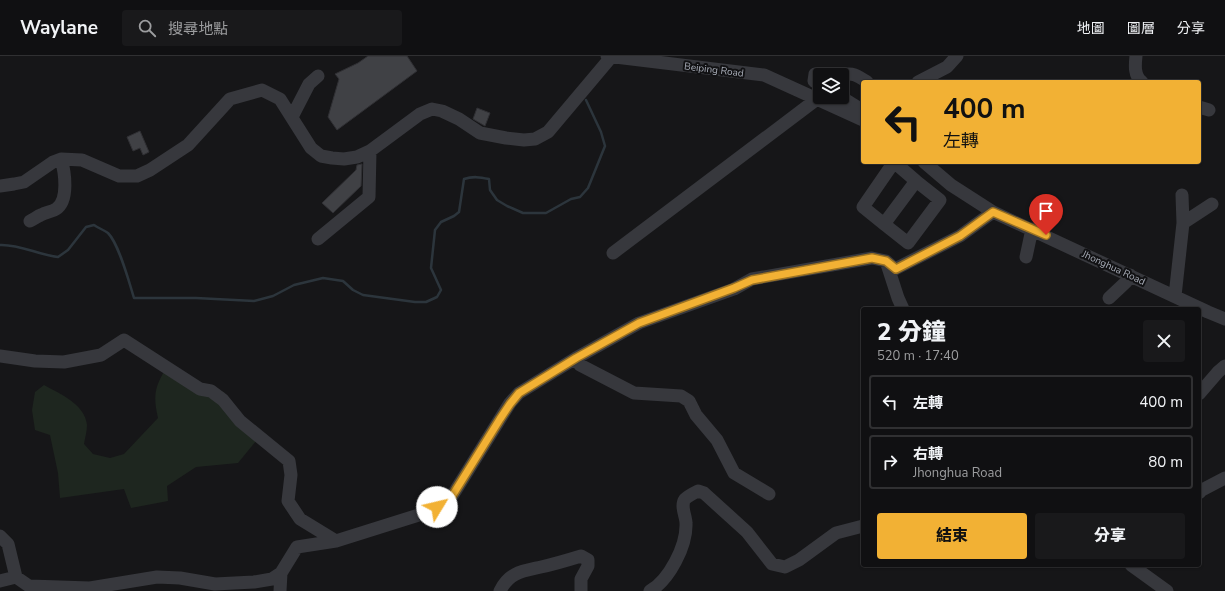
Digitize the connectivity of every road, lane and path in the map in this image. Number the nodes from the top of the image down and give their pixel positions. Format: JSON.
{"nodes":[{"id":1,"x":607,"y":56,"type":"edge"},
{"id":2,"x":612,"y":56,"type":"edge"},
{"id":3,"x":1136,"y":56,"type":"edge"},
{"id":4,"x":959,"y":57,"type":"edge"},
{"id":5,"x":682,"y":61,"type":"edge"},
{"id":6,"x":849,"y":75,"type":"edge"},
{"id":7,"x":318,"y":76,"type":"dead end"},
{"id":8,"x":864,"y":80,"type":"edge"},
{"id":9,"x":922,"y":80,"type":"edge"},
{"id":10,"x":1139,"y":80,"type":"edge"},
{"id":11,"x":813,"y":97,"type":"edge"},
{"id":12,"x":813,"y":102,"type":"edge"},
{"id":13,"x":849,"y":102,"type":"edge"},
{"id":14,"x":828,"y":104,"type":"edge"},
{"id":15,"x":861,"y":110,"type":"edge"},
{"id":16,"x":292,"y":117,"type":"junction"},
{"id":17,"x":861,"y":119,"type":"edge"},
{"id":18,"x":370,"y":151,"type":"junction"},
{"id":19,"x":61,"y":159,"type":"junction"},
{"id":20,"x":893,"y":164,"type":"edge"},
{"id":21,"x":896,"y":164,"type":"edge"},
{"id":22,"x":926,"y":164,"type":"edge"},
{"id":23,"x":916,"y":181,"type":"junction"},
{"id":24,"x":0,"y":186,"type":"edge"},
{"id":25,"x":1182,"y":195,"type":"dead end"},
{"id":26,"x":1212,"y":204,"type":"dead end"},
{"id":27,"x":993,"y":212,"type":"junction"},
{"id":28,"x":30,"y":221,"type":"dead end"},
{"id":29,"x":884,"y":224,"type":"junction"},
{"id":30,"x":1183,"y":224,"type":"junction"},
{"id":31,"x":1032,"y":229,"type":"junction"},
{"id":32,"x":318,"y":239,"type":"dead end"},
{"id":33,"x":613,"y":253,"type":"dead end"},
{"id":34,"x":1026,"y":257,"type":"dead end"},
{"id":35,"x":886,"y":261,"type":"junction"},
{"id":36,"x":1130,"y":275,"type":"junction"},
{"id":37,"x":1175,"y":296,"type":"junction"},
{"id":38,"x":1109,"y":298,"type":"dead end"},
{"id":39,"x":903,"y":307,"type":"edge"},
{"id":40,"x":1191,"y":307,"type":"edge"},
{"id":41,"x":1203,"y":315,"type":"edge"},
{"id":42,"x":1225,"y":319,"type":"edge"},
{"id":43,"x":0,"y":356,"type":"edge"},
{"id":44,"x":576,"y":358,"type":"junction"},
{"id":45,"x":1225,"y":366,"type":"edge"},
{"id":46,"x":1201,"y":392,"type":"edge"},
{"id":47,"x":1225,"y":478,"type":"edge"},
{"id":48,"x":1201,"y":491,"type":"edge"},
{"id":49,"x":769,"y":494,"type":"dead end"},
{"id":50,"x":861,"y":527,"type":"edge"},
{"id":51,"x":0,"y":536,"type":"edge"},
{"id":52,"x":336,"y":541,"type":"junction"},
{"id":53,"x":1135,"y":567,"type":"edge"},
{"id":54,"x":280,"y":573,"type":"junction"},
{"id":55,"x":16,"y":578,"type":"junction"},
{"id":56,"x":0,"y":581,"type":"edge"},
{"id":57,"x":90,"y":589,"type":"edge"},
{"id":58,"x":280,"y":591,"type":"edge"},
{"id":59,"x":500,"y":591,"type":"edge"},
{"id":60,"x":581,"y":591,"type":"edge"},
{"id":61,"x":650,"y":591,"type":"edge"},
{"id":62,"x":1166,"y":591,"type":"edge"}],
"edges":[{"from":1,"to":2,"type":"street","name":"Beiping Road"},
{"from":2,"to":5,"type":"street","name":"Beiping Road"},
{"from":2,"to":18,"type":"street"},
{"from":3,"to":10,"type":"street"},
{"from":4,"to":9,"type":"street"},
{"from":5,"to":11,"type":"street","name":"Beiping Road"},
{"from":6,"to":8,"type":"street"},
{"from":7,"to":16,"type":"street"},
{"from":12,"to":33,"type":"street"},
{"from":13,"to":15,"type":"street"},
{"from":14,"to":17,"type":"street"},
{"from":16,"to":18,"type":"street"},
{"from":16,"to":19,"type":"street"},
{"from":18,"to":32,"type":"street"},
{"from":19,"to":24,"type":"street"},
{"from":19,"to":28,"type":"street"},
{"from":20,"to":29,"type":"street"},
{"from":21,"to":23,"type":"street"},
{"from":22,"to":27,"type":"street","name":"Jhonghua Road"},
{"from":23,"to":29,"type":"street"},
{"from":23,"to":29,"type":"street"},
{"from":25,"to":30,"type":"street"},
{"from":26,"to":30,"type":"street"},
{"from":27,"to":31,"type":"street","name":"Jhonghua Road"},
{"from":27,"to":35,"type":"street"},
{"from":30,"to":37,"type":"street"},
{"from":31,"to":34,"type":"street"},
{"from":31,"to":36,"type":"street","name":"Jhonghua Road"},
{"from":35,"to":39,"type":"street"},
{"from":35,"to":44,"type":"street"},
{"from":36,"to":37,"type":"street","name":"Jhonghua Road"},
{"from":36,"to":38,"type":"street"},
{"from":37,"to":40,"type":"street","name":"Jhonghua Road"},
{"from":41,"to":42,"type":"street","name":"Jhonghua Road"},
{"from":43,"to":52,"type":"street"},
{"from":44,"to":49,"type":"street"},
{"from":44,"to":52,"type":"street"},
{"from":45,"to":46,"type":"street"},
{"from":47,"to":48,"type":"street"},
{"from":50,"to":61,"type":"street"},
{"from":51,"to":55,"type":"street"},
{"from":52,"to":54,"type":"street"},
{"from":53,"to":62,"type":"street"},
{"from":54,"to":57,"type":"street"},
{"from":54,"to":58,"type":"street"},
{"from":55,"to":56,"type":"street"},
{"from":55,"to":57,"type":"street"},
{"from":59,"to":60,"type":"street"}]}
